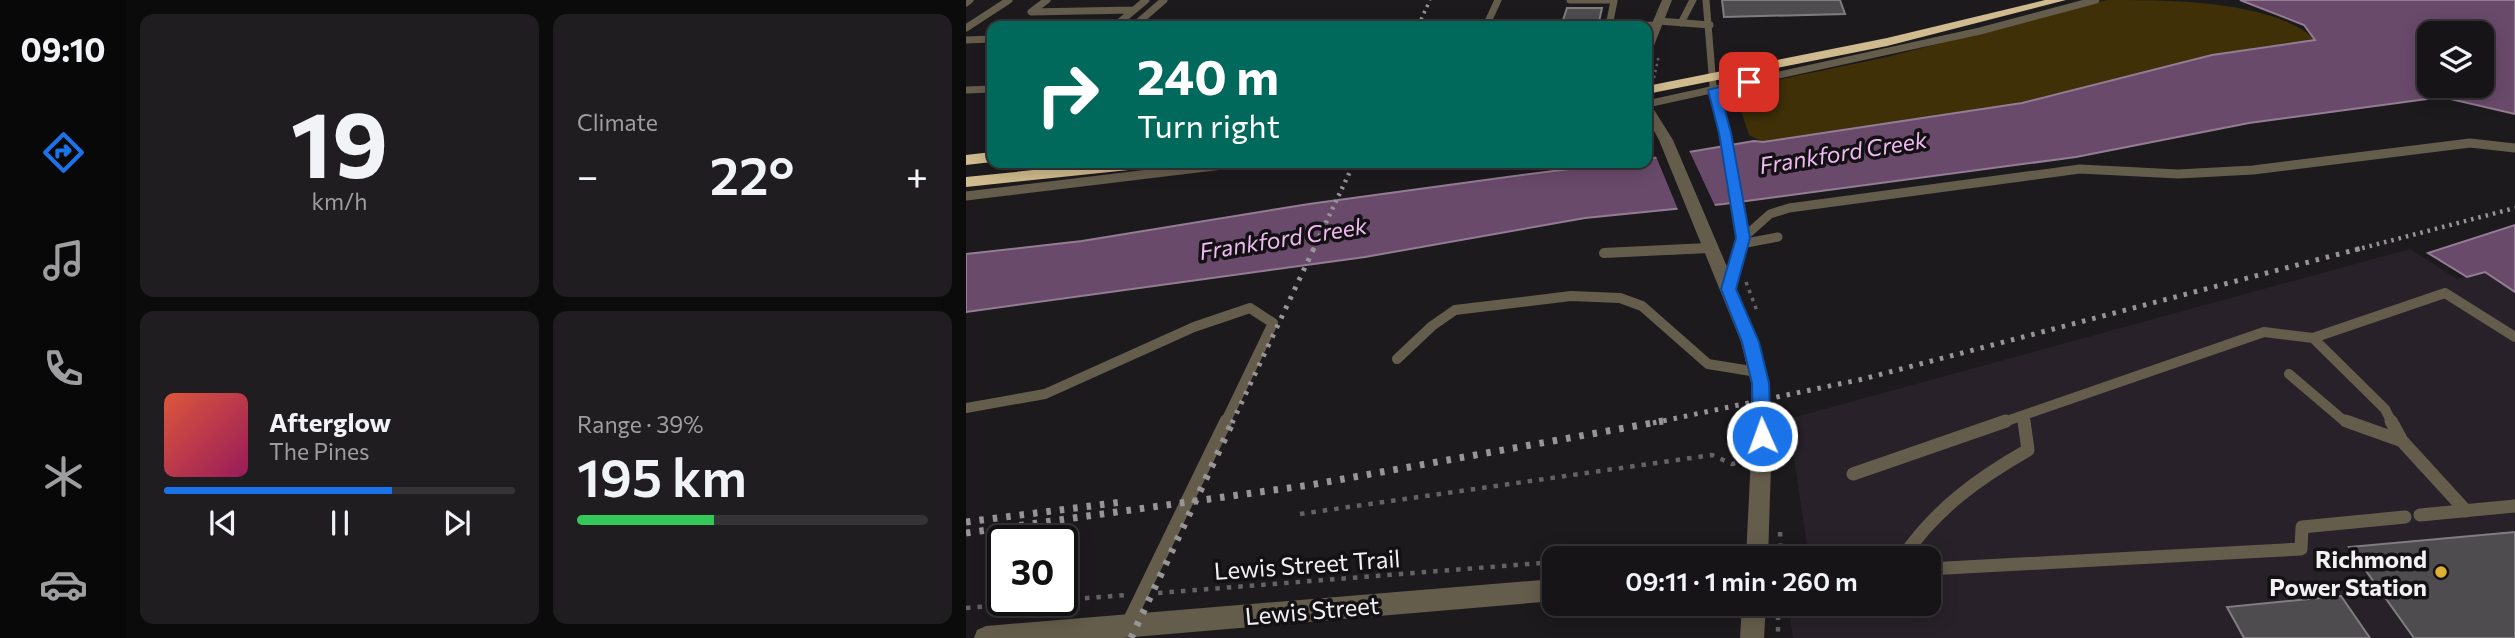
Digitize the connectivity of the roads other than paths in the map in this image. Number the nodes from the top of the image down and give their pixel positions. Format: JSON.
{"nodes":[{"id":1,"x":971,"y":0,"type":"edge"},
{"id":2,"x":1009,"y":0,"type":"edge"},
{"id":3,"x":1047,"y":0,"type":"edge"},
{"id":4,"x":1146,"y":0,"type":"edge"},
{"id":5,"x":1164,"y":0,"type":"edge"},
{"id":6,"x":1498,"y":0,"type":"edge"},
{"id":7,"x":1570,"y":0,"type":"edge"},
{"id":8,"x":1614,"y":0,"type":"edge"},
{"id":9,"x":1667,"y":0,"type":"edge"},
{"id":10,"x":1693,"y":0,"type":"edge"},
{"id":11,"x":1706,"y":0,"type":"edge"},
{"id":12,"x":2023,"y":0,"type":"edge"},
{"id":13,"x":2060,"y":0,"type":"edge"},
{"id":14,"x":2096,"y":0,"type":"edge"},
{"id":15,"x":966,"y":3,"type":"edge"},
{"id":16,"x":1133,"y":10,"type":"junction"},
{"id":17,"x":1121,"y":21,"type":"edge"},
{"id":18,"x":1140,"y":21,"type":"edge"},
{"id":19,"x":1488,"y":21,"type":"edge"},
{"id":20,"x":1610,"y":21,"type":"edge"},
{"id":21,"x":1652,"y":23,"type":"edge"},
{"id":22,"x":1657,"y":23,"type":"junction"},
{"id":23,"x":1681,"y":23,"type":"junction"},
{"id":24,"x":1710,"y":25,"type":"junction"},
{"id":25,"x":966,"y":28,"type":"edge"},
{"id":26,"x":1652,"y":36,"type":"edge"},
{"id":27,"x":987,"y":39,"type":"edge"},
{"id":28,"x":966,"y":40,"type":"edge"},
{"id":29,"x":1652,"y":78,"type":"edge"},
{"id":30,"x":987,"y":89,"type":"edge"},
{"id":31,"x":1652,"y":89,"type":"edge"},
{"id":32,"x":966,"y":90,"type":"edge"},
{"id":33,"x":1714,"y":90,"type":"junction"},
{"id":34,"x":1652,"y":105,"type":"edge"},
{"id":35,"x":1652,"y":115,"type":"edge"},
{"id":36,"x":2515,"y":148,"type":"edge"},
{"id":37,"x":987,"y":158,"type":"edge"},
{"id":38,"x":966,"y":160,"type":"edge"},
{"id":39,"x":987,"y":168,"type":"edge"},
{"id":40,"x":1102,"y":168,"type":"edge"},
{"id":41,"x":1198,"y":168,"type":"edge"},
{"id":42,"x":966,"y":170,"type":"edge"},
{"id":43,"x":1066,"y":172,"type":"junction"},
{"id":44,"x":966,"y":183,"type":"edge"},
{"id":45,"x":966,"y":190,"type":"edge"},
{"id":46,"x":966,"y":196,"type":"edge"},
{"id":47,"x":1778,"y":237,"type":"dead end"},
{"id":48,"x":1742,"y":241,"type":"junction"},
{"id":49,"x":1712,"y":248,"type":"junction"},
{"id":50,"x":1604,"y":253,"type":"dead end"},
{"id":51,"x":1729,"y":289,"type":"junction"},
{"id":52,"x":2515,"y":337,"type":"edge"},
{"id":53,"x":2313,"y":338,"type":"junction"},
{"id":54,"x":1397,"y":359,"type":"dead end"},
{"id":55,"x":1758,"y":372,"type":"junction"},
{"id":56,"x":2289,"y":374,"type":"dead end"},
{"id":57,"x":966,"y":408,"type":"edge"},
{"id":58,"x":2024,"y":417,"type":"junction"},
{"id":59,"x":2402,"y":441,"type":"junction"},
{"id":60,"x":1853,"y":474,"type":"dead end"},
{"id":61,"x":2515,"y":506,"type":"edge"},
{"id":62,"x":2466,"y":511,"type":"junction"},
{"id":63,"x":1757,"y":546,"type":"edge"},
{"id":64,"x":1910,"y":546,"type":"edge"},
{"id":65,"x":1941,"y":568,"type":"edge"},
{"id":66,"x":1542,"y":591,"type":"edge"},
{"id":67,"x":1753,"y":616,"type":"edge"},
{"id":68,"x":1127,"y":625,"type":"junction"},
{"id":69,"x":986,"y":638,"type":"edge"},
{"id":70,"x":1752,"y":638,"type":"edge"}],
"edges":[{"from":1,"to":15,"type":"lane"},
{"from":2,"to":25,"type":"lane"},
{"from":3,"to":16,"type":"lane"},
{"from":4,"to":16,"type":"lane"},
{"from":5,"to":18,"type":"lane"},
{"from":6,"to":19,"type":"lane"},
{"from":7,"to":8,"type":"lane"},
{"from":8,"to":20,"type":"lane"},
{"from":9,"to":22,"type":"street"},
{"from":10,"to":23,"type":"lane"},
{"from":11,"to":24,"type":"lane"},
{"from":12,"to":29,"type":"highway"},
{"from":13,"to":31,"type":"highway"},
{"from":14,"to":33,"type":"lane"},
{"from":16,"to":17,"type":"lane"},
{"from":21,"to":22,"type":"lane"},
{"from":22,"to":23,"type":"lane"},
{"from":22,"to":26,"type":"street"},
{"from":23,"to":24,"type":"lane"},
{"from":24,"to":33,"type":"lane"},
{"from":27,"to":28,"type":"lane"},
{"from":30,"to":32,"type":"lane"},
{"from":33,"to":34,"type":"lane"},
{"from":33,"to":48,"type":"lane"},
{"from":35,"to":49,"type":"street"},
{"from":36,"to":48,"type":"lane"},
{"from":37,"to":38,"type":"highway"},
{"from":39,"to":42,"type":"highway"},
{"from":40,"to":43,"type":"highway"},
{"from":41,"to":46,"type":"lane"},
{"from":43,"to":44,"type":"highway"},
{"from":43,"to":45,"type":"highway"},
{"from":47,"to":48,"type":"lane"},
{"from":48,"to":51,"type":"lane"},
{"from":49,"to":50,"type":"lane"},
{"from":49,"to":51,"type":"street"},
{"from":51,"to":55,"type":"street"},
{"from":52,"to":53,"type":"lane"},
{"from":53,"to":58,"type":"lane"},
{"from":53,"to":59,"type":"lane"},
{"from":54,"to":55,"type":"lane"},
{"from":55,"to":63,"type":"street"},
{"from":56,"to":59,"type":"lane"},
{"from":57,"to":68,"type":"lane"},
{"from":58,"to":60,"type":"lane"},
{"from":58,"to":64,"type":"lane"},
{"from":59,"to":62,"type":"lane"},
{"from":61,"to":62,"type":"lane"},
{"from":62,"to":65,"type":"lane"},
{"from":66,"to":68,"type":"street","name":"Lewis Street"},
{"from":67,"to":70,"type":"street"},
{"from":68,"to":69,"type":"street","name":"Lewis Street"}]}
